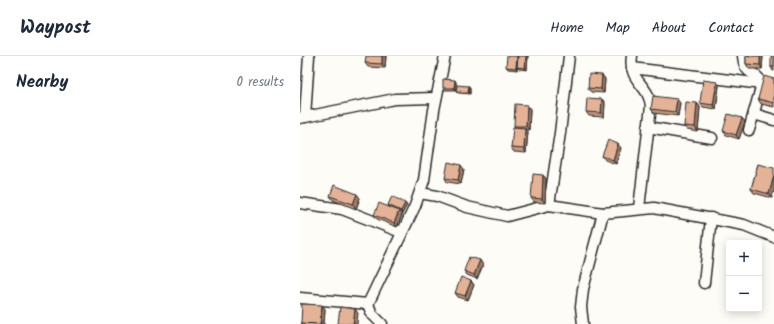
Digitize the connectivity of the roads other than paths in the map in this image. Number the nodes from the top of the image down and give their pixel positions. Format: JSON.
{"nodes":[{"id":1,"x":309,"y":56,"type":"edge"},
{"id":2,"x":445,"y":56,"type":"edge"},
{"id":3,"x":569,"y":56,"type":"edge"},
{"id":4,"x":632,"y":56,"type":"edge"},
{"id":5,"x":743,"y":56,"type":"edge"},
{"id":6,"x":632,"y":68,"type":"junction"},
{"id":7,"x":762,"y":84,"type":"junction"},
{"id":8,"x":436,"y":98,"type":"junction"},
{"id":9,"x":754,"y":114,"type":"junction"},
{"id":10,"x":302,"y":118,"type":"edge"},
{"id":11,"x":774,"y":120,"type":"edge"},
{"id":12,"x":648,"y":127,"type":"junction"},
{"id":13,"x":749,"y":130,"type":"dead end"},
{"id":14,"x":712,"y":138,"type":"dead end"},
{"id":15,"x":420,"y":193,"type":"junction"},
{"id":16,"x":300,"y":203,"type":"edge"},
{"id":17,"x":549,"y":204,"type":"junction"},
{"id":18,"x":639,"y":208,"type":"junction"},
{"id":19,"x":603,"y":213,"type":"junction"},
{"id":20,"x":711,"y":218,"type":"junction"},
{"id":21,"x":401,"y":232,"type":"junction"},
{"id":22,"x":774,"y":237,"type":"edge"},
{"id":23,"x":704,"y":283,"type":"dead end"},
{"id":24,"x":300,"y":298,"type":"edge"},
{"id":25,"x":368,"y":304,"type":"junction"},
{"id":26,"x":382,"y":324,"type":"edge"},
{"id":27,"x":583,"y":324,"type":"edge"}],
"edges":[{"from":1,"to":10,"type":"street"},
{"from":2,"to":8,"type":"street"},
{"from":3,"to":17,"type":"street"},
{"from":4,"to":6,"type":"street"},
{"from":5,"to":7,"type":"street"},
{"from":6,"to":7,"type":"street"},
{"from":6,"to":12,"type":"street"},
{"from":7,"to":9,"type":"street"},
{"from":8,"to":10,"type":"street"},
{"from":8,"to":15,"type":"street"},
{"from":9,"to":11,"type":"street"},
{"from":9,"to":13,"type":"street"},
{"from":12,"to":14,"type":"street"},
{"from":12,"to":18,"type":"street"},
{"from":15,"to":17,"type":"street"},
{"from":15,"to":21,"type":"street"},
{"from":16,"to":21,"type":"street"},
{"from":17,"to":19,"type":"street"},
{"from":18,"to":19,"type":"street"},
{"from":18,"to":20,"type":"street"},
{"from":19,"to":27,"type":"street"},
{"from":20,"to":22,"type":"street"},
{"from":20,"to":23,"type":"street"},
{"from":21,"to":25,"type":"street"},
{"from":24,"to":25,"type":"street"},
{"from":25,"to":26,"type":"street"}]}
